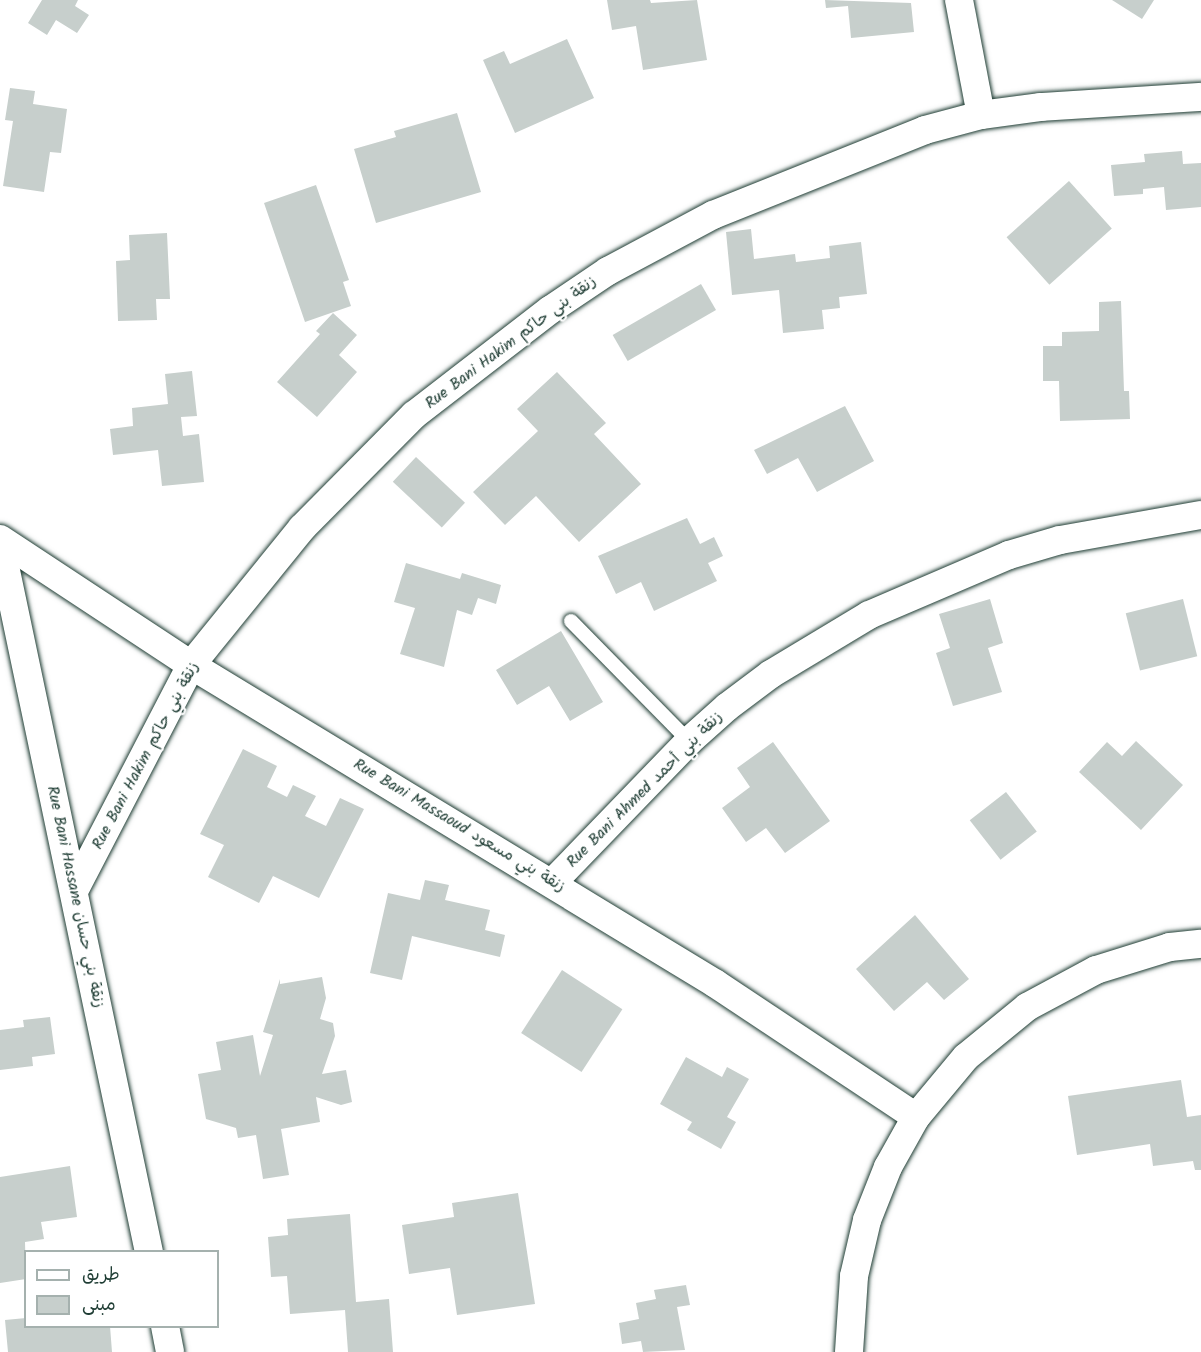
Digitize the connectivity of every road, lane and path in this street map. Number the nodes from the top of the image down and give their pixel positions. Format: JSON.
{"nodes":[{"id":1,"x":959,"y":0,"type":"edge"},
{"id":2,"x":1201,"y":97,"type":"edge"},
{"id":3,"x":981,"y":115,"type":"junction"},
{"id":4,"x":1201,"y":515,"type":"edge"},
{"id":5,"x":0,"y":540,"type":"edge"},
{"id":6,"x":571,"y":621,"type":"dead end"},
{"id":7,"x":191,"y":665,"type":"junction"},
{"id":8,"x":689,"y":741,"type":"junction"},
{"id":9,"x":553,"y":882,"type":"junction"},
{"id":10,"x":74,"y":891,"type":"junction"},
{"id":11,"x":1201,"y":944,"type":"edge"},
{"id":12,"x":916,"y":1117,"type":"junction"},
{"id":13,"x":149,"y":1250,"type":"edge"},
{"id":14,"x":165,"y":1328,"type":"edge"},
{"id":15,"x":170,"y":1352,"type":"edge"},
{"id":16,"x":849,"y":1352,"type":"edge"}],
"edges":[{"from":1,"to":3,"type":"street"},
{"from":2,"to":3,"type":"street","name":"Rue Bani Hakim زنقة بني حاكم"},
{"from":3,"to":7,"type":"street","name":"Rue Bani Hakim زنقة بني حاكم"},
{"from":4,"to":8,"type":"street","name":"Rue Bani Ahmed زنقة بني أحمد"},
{"from":5,"to":7,"type":"street","name":"Rue Bani Massaoud زنقة بني مسعود"},
{"from":5,"to":10,"type":"street","name":"Rue Bani Hassane زنقة بني حسان"},
{"from":6,"to":8,"type":"lane"},
{"from":7,"to":9,"type":"street","name":"Rue Bani Massaoud زنقة بني مسعود"},
{"from":7,"to":10,"type":"street","name":"Rue Bani Hakim زنقة بني حاكم"},
{"from":8,"to":9,"type":"street","name":"Rue Bani Ahmed زنقة بني أحمد"},
{"from":9,"to":12,"type":"street","name":"Rue Bani Massaoud زنقة بني مسعود"},
{"from":10,"to":13,"type":"street","name":"Rue Bani Hassane زنقة بني حسان"},
{"from":11,"to":12,"type":"street"},
{"from":12,"to":16,"type":"street"},
{"from":14,"to":15,"type":"street"}]}
